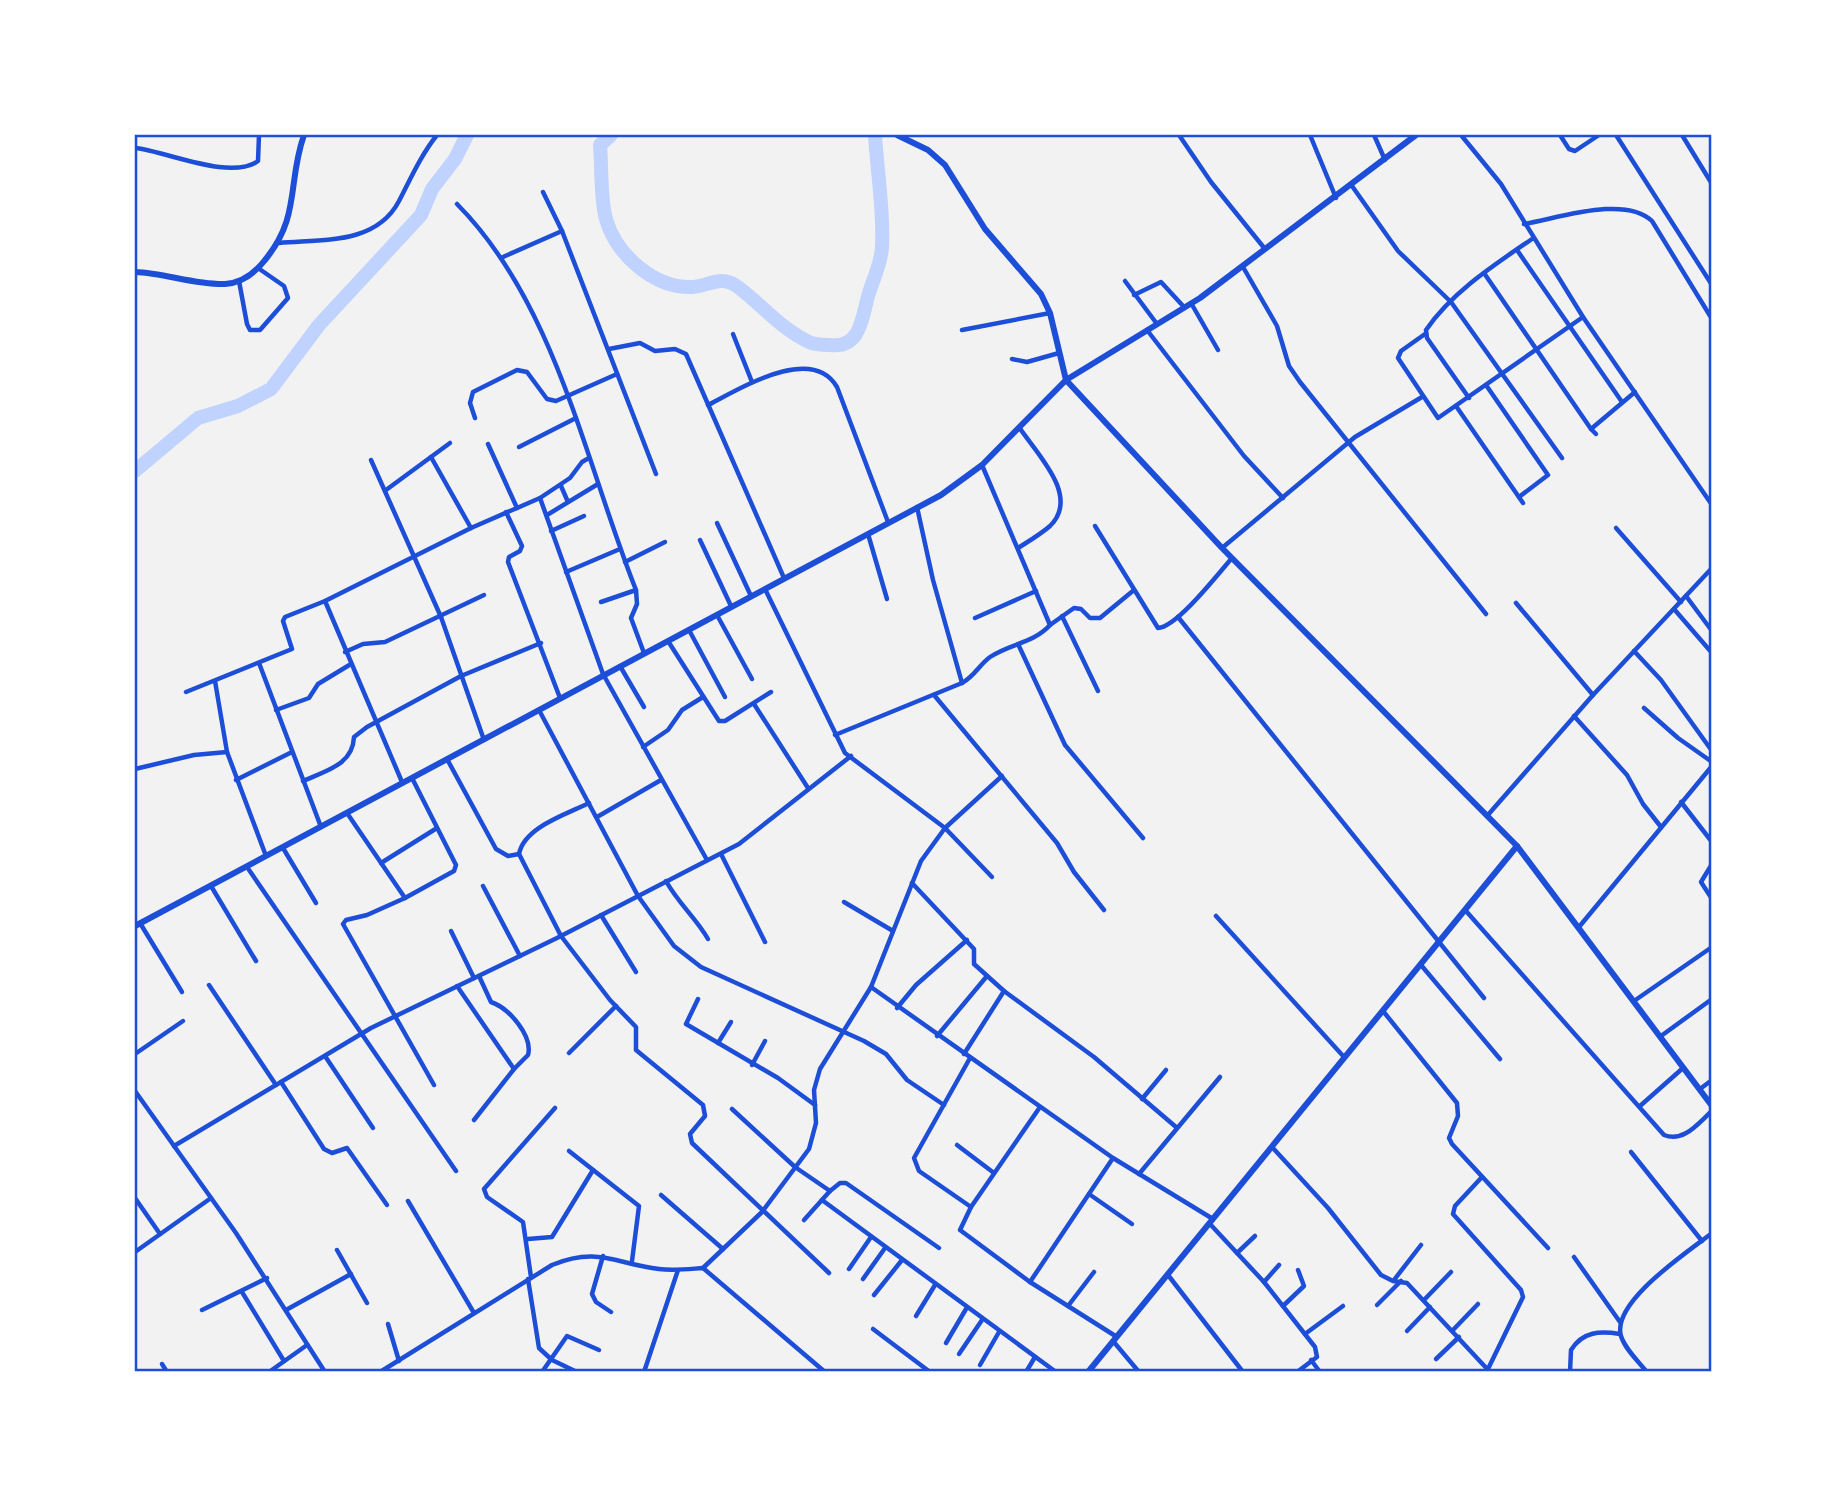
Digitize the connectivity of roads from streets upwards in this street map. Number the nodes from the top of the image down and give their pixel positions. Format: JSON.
{"nodes":[{"id":1,"x":259,"y":135,"type":"edge"},
{"id":2,"x":304,"y":135,"type":"edge"},
{"id":3,"x":437,"y":135,"type":"edge"},
{"id":4,"x":897,"y":135,"type":"edge"},
{"id":5,"x":1179,"y":135,"type":"edge"},
{"id":6,"x":1310,"y":135,"type":"edge"},
{"id":7,"x":1374,"y":135,"type":"edge"},
{"id":8,"x":1416,"y":135,"type":"edge"},
{"id":9,"x":1461,"y":135,"type":"edge"},
{"id":10,"x":1560,"y":135,"type":"edge"},
{"id":11,"x":1599,"y":135,"type":"edge"},
{"id":12,"x":1616,"y":135,"type":"edge"},
{"id":13,"x":1682,"y":135,"type":"edge"},
{"id":14,"x":135,"y":148,"type":"edge"},
{"id":15,"x":1385,"y":161,"type":"junction"},
{"id":16,"x":1712,"y":184,"type":"edge"},
{"id":17,"x":1352,"y":186,"type":"junction"},
{"id":18,"x":543,"y":192,"type":"dead end"},
{"id":19,"x":1336,"y":198,"type":"junction"},
{"id":20,"x":457,"y":204,"type":"dead end"},
{"id":21,"x":1524,"y":224,"type":"junction"},
{"id":22,"x":562,"y":231,"type":"junction"},
{"id":23,"x":1532,"y":239,"type":"junction"},
{"id":24,"x":279,"y":243,"type":"junction"},
{"id":25,"x":1266,"y":250,"type":"junction"},
{"id":26,"x":1517,"y":250,"type":"junction"},
{"id":27,"x":503,"y":257,"type":"junction"},
{"id":28,"x":1243,"y":267,"type":"junction"},
{"id":29,"x":258,"y":268,"type":"junction"},
{"id":30,"x":135,"y":272,"type":"edge"},
{"id":31,"x":1484,"y":273,"type":"junction"},
{"id":32,"x":239,"y":281,"type":"junction"},
{"id":33,"x":1125,"y":281,"type":"dead end"},
{"id":34,"x":1712,"y":285,"type":"edge"},
{"id":35,"x":1134,"y":295,"type":"junction"},
{"id":36,"x":1451,"y":302,"type":"junction"},
{"id":37,"x":1191,"y":303,"type":"junction"},
{"id":38,"x":1184,"y":307,"type":"junction"},
{"id":39,"x":1050,"y":313,"type":"junction"},
{"id":40,"x":1583,"y":317,"type":"junction"},
{"id":41,"x":1712,"y":319,"type":"edge"},
{"id":42,"x":1157,"y":324,"type":"junction"},
{"id":43,"x":1570,"y":328,"type":"junction"},
{"id":44,"x":962,"y":330,"type":"dead end"},
{"id":45,"x":1147,"y":330,"type":"junction"},
{"id":46,"x":733,"y":334,"type":"dead end"},
{"id":47,"x":1425,"y":334,"type":"junction"},
{"id":48,"x":609,"y":349,"type":"junction"},
{"id":49,"x":1218,"y":350,"type":"dead end"},
{"id":50,"x":1538,"y":351,"type":"junction"},
{"id":51,"x":1059,"y":353,"type":"junction"},
{"id":52,"x":1012,"y":359,"type":"dead end"},
{"id":53,"x":617,"y":374,"type":"junction"},
{"id":54,"x":1502,"y":375,"type":"junction"},
{"id":55,"x":1066,"y":380,"type":"junction"},
{"id":56,"x":752,"y":382,"type":"junction"},
{"id":57,"x":1486,"y":385,"type":"junction"},
{"id":58,"x":1635,"y":392,"type":"junction"},
{"id":59,"x":568,"y":393,"type":"junction"},
{"id":60,"x":1422,"y":397,"type":"junction"},
{"id":61,"x":1469,"y":398,"type":"junction"},
{"id":62,"x":1622,"y":402,"type":"junction"},
{"id":63,"x":708,"y":405,"type":"junction"},
{"id":64,"x":1456,"y":407,"type":"junction"},
{"id":65,"x":475,"y":418,"type":"dead end"},
{"id":66,"x":576,"y":418,"type":"junction"},
{"id":67,"x":1018,"y":426,"type":"junction"},
{"id":68,"x":1591,"y":429,"type":"junction"},
{"id":69,"x":1596,"y":434,"type":"dead end"},
{"id":70,"x":450,"y":443,"type":"dead end"},
{"id":71,"x":488,"y":444,"type":"dead end"},
{"id":72,"x":1347,"y":444,"type":"junction"},
{"id":73,"x":519,"y":447,"type":"dead end"},
{"id":74,"x":431,"y":457,"type":"junction"},
{"id":75,"x":589,"y":458,"type":"junction"},
{"id":76,"x":1562,"y":458,"type":"dead end"},
{"id":77,"x":371,"y":460,"type":"dead end"},
{"id":78,"x":982,"y":465,"type":"junction"},
{"id":79,"x":656,"y":474,"type":"dead end"},
{"id":80,"x":598,"y":484,"type":"junction"},
{"id":81,"x":561,"y":486,"type":"junction"},
{"id":82,"x":386,"y":490,"type":"junction"},
{"id":83,"x":1519,"y":497,"type":"junction"},
{"id":84,"x":540,"y":498,"type":"junction"},
{"id":85,"x":1283,"y":498,"type":"junction"},
{"id":86,"x":568,"y":502,"type":"junction"},
{"id":87,"x":1523,"y":503,"type":"dead end"},
{"id":88,"x":1712,"y":505,"type":"edge"},
{"id":89,"x":517,"y":508,"type":"junction"},
{"id":90,"x":917,"y":508,"type":"junction"},
{"id":91,"x":506,"y":513,"type":"junction"},
{"id":92,"x":547,"y":515,"type":"junction"},
{"id":93,"x":584,"y":516,"type":"dead end"},
{"id":94,"x":888,"y":522,"type":"junction"},
{"id":95,"x":717,"y":523,"type":"dead end"},
{"id":96,"x":1095,"y":526,"type":"dead end"},
{"id":97,"x":471,"y":528,"type":"junction"},
{"id":98,"x":1616,"y":528,"type":"dead end"},
{"id":99,"x":551,"y":531,"type":"junction"},
{"id":100,"x":867,"y":534,"type":"junction"},
{"id":101,"x":700,"y":540,"type":"dead end"},
{"id":102,"x":665,"y":542,"type":"dead end"},
{"id":103,"x":1018,"y":548,"type":"junction"},
{"id":104,"x":1222,"y":548,"type":"junction"},
{"id":105,"x":620,"y":549,"type":"junction"},
{"id":106,"x":416,"y":555,"type":"junction"},
{"id":107,"x":1232,"y":558,"type":"junction"},
{"id":108,"x":625,"y":562,"type":"junction"},
{"id":109,"x":1712,"y":568,"type":"edge"},
{"id":110,"x":566,"y":572,"type":"junction"},
{"id":111,"x":784,"y":578,"type":"junction"},
{"id":112,"x":764,"y":589,"type":"junction"},
{"id":113,"x":636,"y":590,"type":"junction"},
{"id":114,"x":1133,"y":590,"type":"junction"},
{"id":115,"x":1036,"y":591,"type":"junction"},
{"id":116,"x":484,"y":595,"type":"dead end"},
{"id":117,"x":751,"y":596,"type":"junction"},
{"id":118,"x":1686,"y":596,"type":"junction"},
{"id":119,"x":887,"y":599,"type":"dead end"},
{"id":120,"x":326,"y":601,"type":"junction"},
{"id":121,"x":601,"y":602,"type":"dead end"},
{"id":122,"x":1681,"y":602,"type":"junction"},
{"id":123,"x":1516,"y":603,"type":"dead end"},
{"id":124,"x":732,"y":606,"type":"junction"},
{"id":125,"x":1674,"y":609,"type":"junction"},
{"id":126,"x":717,"y":614,"type":"junction"},
{"id":127,"x":1486,"y":614,"type":"dead end"},
{"id":128,"x":1062,"y":616,"type":"junction"},
{"id":129,"x":441,"y":617,"type":"junction"},
{"id":130,"x":1178,"y":617,"type":"junction"},
{"id":131,"x":975,"y":618,"type":"dead end"},
{"id":132,"x":1049,"y":625,"type":"junction"},
{"id":133,"x":688,"y":629,"type":"junction"},
{"id":134,"x":1712,"y":631,"type":"edge"},
{"id":135,"x":667,"y":641,"type":"junction"},
{"id":136,"x":541,"y":643,"type":"junction"},
{"id":137,"x":1018,"y":644,"type":"junction"},
{"id":138,"x":1634,"y":651,"type":"junction"},
{"id":139,"x":345,"y":652,"type":"junction"},
{"id":140,"x":644,"y":653,"type":"junction"},
{"id":141,"x":1712,"y":653,"type":"edge"},
{"id":142,"x":259,"y":663,"type":"junction"},
{"id":143,"x":351,"y":664,"type":"junction"},
{"id":144,"x":620,"y":666,"type":"junction"},
{"id":145,"x":603,"y":674,"type":"junction"},
{"id":146,"x":461,"y":676,"type":"junction"},
{"id":147,"x":752,"y":679,"type":"dead end"},
{"id":148,"x":215,"y":681,"type":"junction"},
{"id":149,"x":962,"y":683,"type":"junction"},
{"id":150,"x":1098,"y":691,"type":"dead end"},
{"id":151,"x":186,"y":692,"type":"dead end"},
{"id":152,"x":771,"y":692,"type":"dead end"},
{"id":153,"x":934,"y":695,"type":"junction"},
{"id":154,"x":1593,"y":695,"type":"junction"},
{"id":155,"x":725,"y":696,"type":"dead end"},
{"id":156,"x":704,"y":697,"type":"junction"},
{"id":157,"x":560,"y":698,"type":"junction"},
{"id":158,"x":754,"y":704,"type":"junction"},
{"id":159,"x":644,"y":707,"type":"dead end"},
{"id":160,"x":1644,"y":708,"type":"dead end"},
{"id":161,"x":276,"y":710,"type":"junction"},
{"id":162,"x":538,"y":710,"type":"junction"},
{"id":163,"x":1574,"y":716,"type":"junction"},
{"id":164,"x":378,"y":722,"type":"junction"},
{"id":165,"x":835,"y":735,"type":"junction"},
{"id":166,"x":484,"y":740,"type":"junction"},
{"id":167,"x":642,"y":747,"type":"junction"},
{"id":168,"x":1712,"y":751,"type":"edge"},
{"id":169,"x":227,"y":752,"type":"junction"},
{"id":170,"x":292,"y":752,"type":"junction"},
{"id":171,"x":850,"y":756,"type":"junction"},
{"id":172,"x":447,"y":760,"type":"junction"},
{"id":173,"x":1712,"y":764,"type":"edge"},
{"id":174,"x":135,"y":769,"type":"edge"},
{"id":175,"x":1002,"y":776,"type":"junction"},
{"id":176,"x":411,"y":777,"type":"junction"},
{"id":177,"x":236,"y":780,"type":"junction"},
{"id":178,"x":661,"y":780,"type":"junction"},
{"id":179,"x":303,"y":781,"type":"junction"},
{"id":180,"x":402,"y":782,"type":"junction"},
{"id":181,"x":808,"y":789,"type":"junction"},
{"id":182,"x":1681,"y":802,"type":"junction"},
{"id":183,"x":589,"y":803,"type":"junction"},
{"id":184,"x":347,"y":813,"type":"junction"},
{"id":185,"x":597,"y":817,"type":"junction"},
{"id":186,"x":1486,"y":817,"type":"junction"},
{"id":187,"x":321,"y":827,"type":"junction"},
{"id":188,"x":1661,"y":827,"type":"junction"},
{"id":189,"x":437,"y":828,"type":"junction"},
{"id":190,"x":945,"y":828,"type":"junction"},
{"id":191,"x":1143,"y":838,"type":"dead end"},
{"id":192,"x":1712,"y":842,"type":"edge"},
{"id":193,"x":1517,"y":846,"type":"junction"},
{"id":194,"x":283,"y":848,"type":"junction"},
{"id":195,"x":519,"y":854,"type":"junction"},
{"id":196,"x":721,"y":854,"type":"junction"},
{"id":197,"x":266,"y":856,"type":"junction"},
{"id":198,"x":707,"y":860,"type":"junction"},
{"id":199,"x":381,"y":863,"type":"junction"},
{"id":200,"x":1712,"y":864,"type":"edge"},
{"id":201,"x":247,"y":867,"type":"junction"},
{"id":202,"x":992,"y":877,"type":"dead end"},
{"id":203,"x":666,"y":881,"type":"junction"},
{"id":204,"x":912,"y":883,"type":"junction"},
{"id":205,"x":211,"y":886,"type":"junction"},
{"id":206,"x":483,"y":886,"type":"dead end"},
{"id":207,"x":638,"y":896,"type":"junction"},
{"id":208,"x":405,"y":898,"type":"junction"},
{"id":209,"x":1712,"y":899,"type":"edge"},
{"id":210,"x":844,"y":902,"type":"dead end"},
{"id":211,"x":316,"y":903,"type":"dead end"},
{"id":212,"x":1104,"y":910,"type":"dead end"},
{"id":213,"x":1466,"y":911,"type":"junction"},
{"id":214,"x":601,"y":915,"type":"junction"},
{"id":215,"x":1216,"y":916,"type":"dead end"},
{"id":216,"x":137,"y":924,"type":"edge"},
{"id":217,"x":1579,"y":927,"type":"junction"},
{"id":218,"x":451,"y":931,"type":"dead end"},
{"id":219,"x":893,"y":931,"type":"junction"},
{"id":220,"x":561,"y":936,"type":"junction"},
{"id":221,"x":708,"y":939,"type":"dead end"},
{"id":222,"x":967,"y":940,"type":"junction"},
{"id":223,"x":1438,"y":942,"type":"junction"},
{"id":224,"x":765,"y":943,"type":"dead end"},
{"id":225,"x":1712,"y":947,"type":"edge"},
{"id":226,"x":520,"y":956,"type":"junction"},
{"id":227,"x":256,"y":961,"type":"dead end"},
{"id":228,"x":1420,"y":965,"type":"junction"},
{"id":229,"x":636,"y":972,"type":"dead end"},
{"id":230,"x":987,"y":976,"type":"junction"},
{"id":231,"x":476,"y":977,"type":"junction"},
{"id":232,"x":209,"y":985,"type":"dead end"},
{"id":233,"x":457,"y":986,"type":"junction"},
{"id":234,"x":871,"y":987,"type":"junction"},
{"id":235,"x":1004,"y":991,"type":"junction"},
{"id":236,"x":182,"y":992,"type":"dead end"},
{"id":237,"x":1484,"y":998,"type":"dead end"},
{"id":238,"x":698,"y":999,"type":"dead end"},
{"id":239,"x":1712,"y":999,"type":"edge"},
{"id":240,"x":1634,"y":1001,"type":"junction"},
{"id":241,"x":616,"y":1006,"type":"junction"},
{"id":242,"x":897,"y":1008,"type":"junction"},
{"id":243,"x":1382,"y":1010,"type":"junction"},
{"id":244,"x":394,"y":1017,"type":"junction"},
{"id":245,"x":183,"y":1021,"type":"dead end"},
{"id":246,"x":732,"y":1022,"type":"dead end"},
{"id":247,"x":843,"y":1031,"type":"junction"},
{"id":248,"x":360,"y":1034,"type":"junction"},
{"id":249,"x":937,"y":1036,"type":"junction"},
{"id":250,"x":1661,"y":1036,"type":"junction"},
{"id":251,"x":765,"y":1041,"type":"dead end"},
{"id":252,"x":719,"y":1043,"type":"junction"},
{"id":253,"x":135,"y":1054,"type":"edge"},
{"id":254,"x":569,"y":1054,"type":"dead end"},
{"id":255,"x":964,"y":1054,"type":"junction"},
{"id":256,"x":325,"y":1056,"type":"junction"},
{"id":257,"x":1344,"y":1057,"type":"junction"},
{"id":258,"x":970,"y":1058,"type":"junction"},
{"id":259,"x":1500,"y":1059,"type":"dead end"},
{"id":260,"x":752,"y":1065,"type":"junction"},
{"id":261,"x":1684,"y":1067,"type":"junction"},
{"id":262,"x":514,"y":1069,"type":"junction"},
{"id":263,"x":1166,"y":1070,"type":"dead end"},
{"id":264,"x":1220,"y":1077,"type":"dead end"},
{"id":265,"x":1712,"y":1080,"type":"edge"},
{"id":266,"x":279,"y":1084,"type":"junction"},
{"id":267,"x":434,"y":1085,"type":"dead end"},
{"id":268,"x":1700,"y":1089,"type":"junction"},
{"id":269,"x":135,"y":1091,"type":"edge"},
{"id":270,"x":1142,"y":1098,"type":"junction"},
{"id":271,"x":816,"y":1105,"type":"junction"},
{"id":272,"x":944,"y":1105,"type":"junction"},
{"id":273,"x":1640,"y":1106,"type":"junction"},
{"id":274,"x":1040,"y":1107,"type":"junction"},
{"id":275,"x":555,"y":1108,"type":"dead end"},
{"id":276,"x":732,"y":1109,"type":"dead end"},
{"id":277,"x":1712,"y":1109,"type":"edge"},
{"id":278,"x":474,"y":1120,"type":"dead end"},
{"id":279,"x":1175,"y":1127,"type":"junction"},
{"id":280,"x":373,"y":1128,"type":"dead end"},
{"id":281,"x":957,"y":1145,"type":"dead end"},
{"id":282,"x":174,"y":1146,"type":"junction"},
{"id":283,"x":1272,"y":1147,"type":"junction"},
{"id":284,"x":569,"y":1151,"type":"dead end"},
{"id":285,"x":1631,"y":1152,"type":"dead end"},
{"id":286,"x":1113,"y":1157,"type":"junction"},
{"id":287,"x":795,"y":1167,"type":"junction"},
{"id":288,"x":593,"y":1170,"type":"junction"},
{"id":289,"x":456,"y":1171,"type":"dead end"},
{"id":290,"x":994,"y":1173,"type":"junction"},
{"id":291,"x":1139,"y":1174,"type":"junction"},
{"id":292,"x":1482,"y":1177,"type":"junction"},
{"id":293,"x":831,"y":1191,"type":"junction"},
{"id":294,"x":1089,"y":1194,"type":"junction"},
{"id":295,"x":661,"y":1195,"type":"dead end"},
{"id":296,"x":135,"y":1198,"type":"edge"},
{"id":297,"x":211,"y":1198,"type":"junction"},
{"id":298,"x":822,"y":1200,"type":"junction"},
{"id":299,"x":408,"y":1201,"type":"dead end"},
{"id":300,"x":387,"y":1205,"type":"dead end"},
{"id":301,"x":971,"y":1207,"type":"junction"},
{"id":302,"x":762,"y":1212,"type":"junction"},
{"id":303,"x":804,"y":1220,"type":"dead end"},
{"id":304,"x":1212,"y":1222,"type":"junction"},
{"id":305,"x":1132,"y":1224,"type":"dead end"},
{"id":306,"x":1712,"y":1233,"type":"edge"},
{"id":307,"x":160,"y":1234,"type":"junction"},
{"id":308,"x":1255,"y":1236,"type":"dead end"},
{"id":309,"x":871,"y":1237,"type":"junction"},
{"id":310,"x":528,"y":1239,"type":"junction"},
{"id":311,"x":1702,"y":1241,"type":"junction"},
{"id":312,"x":1421,"y":1245,"type":"dead end"},
{"id":313,"x":723,"y":1248,"type":"junction"},
{"id":314,"x":885,"y":1248,"type":"junction"},
{"id":315,"x":939,"y":1248,"type":"dead end"},
{"id":316,"x":1548,"y":1248,"type":"dead end"},
{"id":317,"x":337,"y":1250,"type":"dead end"},
{"id":318,"x":135,"y":1252,"type":"edge"},
{"id":319,"x":1237,"y":1253,"type":"junction"},
{"id":320,"x":603,"y":1256,"type":"junction"},
{"id":321,"x":1574,"y":1257,"type":"dead end"},
{"id":322,"x":902,"y":1260,"type":"junction"},
{"id":323,"x":632,"y":1261,"type":"junction"},
{"id":324,"x":1279,"y":1265,"type":"dead end"},
{"id":325,"x":703,"y":1268,"type":"junction"},
{"id":326,"x":849,"y":1269,"type":"dead end"},
{"id":327,"x":678,"y":1270,"type":"junction"},
{"id":328,"x":1298,"y":1270,"type":"dead end"},
{"id":329,"x":1094,"y":1272,"type":"dead end"},
{"id":330,"x":1451,"y":1272,"type":"dead end"},
{"id":331,"x":829,"y":1273,"type":"dead end"},
{"id":332,"x":351,"y":1274,"type":"junction"},
{"id":333,"x":1168,"y":1275,"type":"junction"},
{"id":334,"x":267,"y":1278,"type":"junction"},
{"id":335,"x":529,"y":1278,"type":"junction"},
{"id":336,"x":863,"y":1279,"type":"dead end"},
{"id":337,"x":1393,"y":1281,"type":"junction"},
{"id":338,"x":1401,"y":1281,"type":"junction"},
{"id":339,"x":1030,"y":1282,"type":"junction"},
{"id":340,"x":1264,"y":1282,"type":"junction"},
{"id":341,"x":935,"y":1285,"type":"junction"},
{"id":342,"x":242,"y":1292,"type":"junction"},
{"id":343,"x":874,"y":1294,"type":"dead end"},
{"id":344,"x":1424,"y":1300,"type":"junction"},
{"id":345,"x":367,"y":1303,"type":"dead end"},
{"id":346,"x":1478,"y":1304,"type":"dead end"},
{"id":347,"x":1377,"y":1305,"type":"dead end"},
{"id":348,"x":1068,"y":1306,"type":"junction"},
{"id":349,"x":1283,"y":1306,"type":"junction"},
{"id":350,"x":1343,"y":1306,"type":"dead end"},
{"id":351,"x":1430,"y":1307,"type":"junction"},
{"id":352,"x":966,"y":1309,"type":"junction"},
{"id":353,"x":202,"y":1310,"type":"dead end"},
{"id":354,"x":286,"y":1310,"type":"junction"},
{"id":355,"x":474,"y":1312,"type":"junction"},
{"id":356,"x":611,"y":1312,"type":"dead end"},
{"id":357,"x":916,"y":1316,"type":"dead end"},
{"id":358,"x":982,"y":1320,"type":"junction"},
{"id":359,"x":1620,"y":1322,"type":"junction"},
{"id":360,"x":388,"y":1324,"type":"dead end"},
{"id":361,"x":873,"y":1329,"type":"dead end"},
{"id":362,"x":1453,"y":1330,"type":"junction"},
{"id":363,"x":1407,"y":1331,"type":"dead end"},
{"id":364,"x":999,"y":1332,"type":"junction"},
{"id":365,"x":1620,"y":1334,"type":"junction"},
{"id":366,"x":1305,"y":1335,"type":"junction"},
{"id":367,"x":1459,"y":1336,"type":"junction"},
{"id":368,"x":1115,"y":1339,"type":"junction"},
{"id":369,"x":946,"y":1343,"type":"dead end"},
{"id":370,"x":307,"y":1345,"type":"junction"},
{"id":371,"x":599,"y":1350,"type":"dead end"},
{"id":372,"x":959,"y":1354,"type":"dead end"},
{"id":373,"x":1035,"y":1357,"type":"junction"},
{"id":374,"x":1436,"y":1359,"type":"dead end"},
{"id":375,"x":552,"y":1360,"type":"junction"},
{"id":376,"x":1311,"y":1360,"type":"junction"},
{"id":377,"x":284,"y":1361,"type":"junction"},
{"id":378,"x":399,"y":1361,"type":"junction"},
{"id":379,"x":162,"y":1364,"type":"dead end"},
{"id":380,"x":980,"y":1366,"type":"dead end"},
{"id":381,"x":1488,"y":1371,"type":"edge"},
{"id":382,"x":167,"y":1372,"type":"edge"},
{"id":383,"x":269,"y":1372,"type":"edge"},
{"id":384,"x":325,"y":1372,"type":"edge"},
{"id":385,"x":380,"y":1372,"type":"edge"},
{"id":386,"x":542,"y":1372,"type":"edge"},
{"id":387,"x":577,"y":1372,"type":"edge"},
{"id":388,"x":644,"y":1372,"type":"edge"},
{"id":389,"x":825,"y":1372,"type":"edge"},
{"id":390,"x":930,"y":1372,"type":"edge"},
{"id":391,"x":1026,"y":1372,"type":"edge"},
{"id":392,"x":1054,"y":1372,"type":"edge"},
{"id":393,"x":1088,"y":1372,"type":"edge"},
{"id":394,"x":1139,"y":1372,"type":"edge"},
{"id":395,"x":1242,"y":1372,"type":"edge"},
{"id":396,"x":1297,"y":1372,"type":"edge"},
{"id":397,"x":1320,"y":1372,"type":"edge"},
{"id":398,"x":1570,"y":1372,"type":"edge"},
{"id":399,"x":1647,"y":1372,"type":"edge"}],
"edges":[{"from":1,"to":14,"type":"street"},
{"from":2,"to":24,"type":"street"},
{"from":3,"to":24,"type":"street"},
{"from":4,"to":39,"type":"street"},
{"from":5,"to":25,"type":"street"},
{"from":6,"to":19,"type":"street"},
{"from":7,"to":15,"type":"street"},
{"from":8,"to":15,"type":"street"},
{"from":9,"to":21,"type":"street"},
{"from":10,"to":11,"type":"street"},
{"from":12,"to":34,"type":"street"},
{"from":13,"to":16,"type":"street"},
{"from":15,"to":17,"type":"street"},
{"from":17,"to":19,"type":"street"},
{"from":17,"to":36,"type":"street"},
{"from":18,"to":22,"type":"street"},
{"from":19,"to":25,"type":"street"},
{"from":20,"to":27,"type":"street"},
{"from":21,"to":23,"type":"street"},
{"from":21,"to":41,"type":"street"},
{"from":22,"to":27,"type":"street"},
{"from":22,"to":48,"type":"street"},
{"from":23,"to":26,"type":"street"},
{"from":23,"to":40,"type":"street"},
{"from":24,"to":29,"type":"street"},
{"from":25,"to":28,"type":"street"},
{"from":26,"to":31,"type":"street"},
{"from":26,"to":43,"type":"street"},
{"from":27,"to":59,"type":"street"},
{"from":28,"to":37,"type":"street"},
{"from":28,"to":72,"type":"street"},
{"from":29,"to":32,"type":"street"},
{"from":29,"to":32,"type":"street"},
{"from":30,"to":32,"type":"street"},
{"from":31,"to":36,"type":"street"},
{"from":31,"to":50,"type":"street"},
{"from":33,"to":35,"type":"street"},
{"from":35,"to":38,"type":"street"},
{"from":35,"to":42,"type":"street"},
{"from":36,"to":47,"type":"street"},
{"from":36,"to":54,"type":"street"},
{"from":37,"to":38,"type":"street"},
{"from":37,"to":49,"type":"street"},
{"from":38,"to":42,"type":"street"},
{"from":39,"to":44,"type":"street"},
{"from":39,"to":51,"type":"street"},
{"from":40,"to":43,"type":"street"},
{"from":40,"to":58,"type":"street"},
{"from":42,"to":45,"type":"street"},
{"from":43,"to":50,"type":"street"},
{"from":43,"to":62,"type":"street"},
{"from":45,"to":55,"type":"street"},
{"from":45,"to":85,"type":"street"},
{"from":46,"to":56,"type":"street"},
{"from":47,"to":60,"type":"street"},
{"from":47,"to":61,"type":"street"},
{"from":48,"to":53,"type":"street"},
{"from":48,"to":63,"type":"street"},
{"from":50,"to":54,"type":"street"},
{"from":50,"to":68,"type":"street"},
{"from":51,"to":52,"type":"street"},
{"from":51,"to":55,"type":"street"},
{"from":53,"to":59,"type":"street"},
{"from":53,"to":79,"type":"street"},
{"from":54,"to":57,"type":"street"},
{"from":54,"to":76,"type":"street"},
{"from":55,"to":67,"type":"street"},
{"from":55,"to":104,"type":"street"},
{"from":56,"to":63,"type":"street"},
{"from":56,"to":94,"type":"street"},
{"from":57,"to":61,"type":"street"},
{"from":57,"to":83,"type":"street"},
{"from":58,"to":62,"type":"street"},
{"from":58,"to":88,"type":"street"},
{"from":59,"to":65,"type":"street"},
{"from":59,"to":66,"type":"street"},
{"from":60,"to":64,"type":"street"},
{"from":60,"to":72,"type":"street"},
{"from":61,"to":64,"type":"street"},
{"from":62,"to":68,"type":"street"},
{"from":63,"to":111,"type":"street"},
{"from":64,"to":83,"type":"street"},
{"from":66,"to":73,"type":"street"},
{"from":66,"to":75,"type":"street"},
{"from":67,"to":78,"type":"street"},
{"from":67,"to":103,"type":"street"},
{"from":68,"to":69,"type":"street"},
{"from":70,"to":74,"type":"street"},
{"from":71,"to":89,"type":"street"},
{"from":72,"to":85,"type":"street"},
{"from":72,"to":127,"type":"street"},
{"from":74,"to":82,"type":"street"},
{"from":74,"to":97,"type":"street"},
{"from":75,"to":80,"type":"street"},
{"from":75,"to":81,"type":"street"},
{"from":77,"to":82,"type":"street"},
{"from":78,"to":90,"type":"street"},
{"from":78,"to":103,"type":"street"},
{"from":80,"to":86,"type":"street"},
{"from":80,"to":105,"type":"street"},
{"from":81,"to":84,"type":"street"},
{"from":81,"to":86,"type":"street"},
{"from":82,"to":106,"type":"street"},
{"from":83,"to":87,"type":"street"},
{"from":84,"to":89,"type":"street"},
{"from":84,"to":92,"type":"street"},
{"from":85,"to":104,"type":"street"},
{"from":86,"to":92,"type":"street"},
{"from":89,"to":91,"type":"street"},
{"from":90,"to":94,"type":"street"},
{"from":90,"to":149,"type":"street"},
{"from":91,"to":97,"type":"street"},
{"from":91,"to":136,"type":"street"},
{"from":92,"to":99,"type":"street"},
{"from":93,"to":99,"type":"street"},
{"from":94,"to":100,"type":"street"},
{"from":95,"to":117,"type":"street"},
{"from":96,"to":114,"type":"street"},
{"from":97,"to":106,"type":"street"},
{"from":98,"to":122,"type":"street"},
{"from":99,"to":110,"type":"street"},
{"from":100,"to":111,"type":"street"},
{"from":100,"to":119,"type":"street"},
{"from":101,"to":124,"type":"street"},
{"from":102,"to":108,"type":"street"},
{"from":103,"to":115,"type":"street"},
{"from":104,"to":107,"type":"street"},
{"from":105,"to":108,"type":"street"},
{"from":105,"to":110,"type":"street"},
{"from":106,"to":120,"type":"street"},
{"from":106,"to":129,"type":"street"},
{"from":107,"to":130,"type":"street"},
{"from":107,"to":186,"type":"street"},
{"from":108,"to":113,"type":"street"},
{"from":109,"to":118,"type":"street"},
{"from":110,"to":145,"type":"street"},
{"from":111,"to":112,"type":"street"},
{"from":112,"to":117,"type":"street"},
{"from":112,"to":165,"type":"street"},
{"from":113,"to":121,"type":"street"},
{"from":113,"to":140,"type":"street"},
{"from":114,"to":128,"type":"street"},
{"from":114,"to":130,"type":"street"},
{"from":115,"to":131,"type":"street"},
{"from":115,"to":132,"type":"street"},
{"from":116,"to":129,"type":"street"},
{"from":117,"to":124,"type":"street"},
{"from":118,"to":122,"type":"street"},
{"from":118,"to":134,"type":"street"},
{"from":120,"to":139,"type":"street"},
{"from":120,"to":142,"type":"street"},
{"from":122,"to":125,"type":"street"},
{"from":123,"to":154,"type":"street"},
{"from":124,"to":126,"type":"street"},
{"from":125,"to":138,"type":"street"},
{"from":125,"to":141,"type":"street"},
{"from":126,"to":133,"type":"street"},
{"from":126,"to":147,"type":"street"},
{"from":128,"to":132,"type":"street"},
{"from":128,"to":150,"type":"street"},
{"from":129,"to":139,"type":"street"},
{"from":129,"to":146,"type":"street"},
{"from":130,"to":223,"type":"street"},
{"from":132,"to":137,"type":"street"},
{"from":133,"to":135,"type":"street"},
{"from":133,"to":155,"type":"street"},
{"from":135,"to":140,"type":"street"},
{"from":135,"to":156,"type":"street"},
{"from":136,"to":146,"type":"street"},
{"from":136,"to":157,"type":"street"},
{"from":137,"to":149,"type":"street"},
{"from":137,"to":191,"type":"street"},
{"from":138,"to":154,"type":"street"},
{"from":138,"to":168,"type":"street"},
{"from":139,"to":143,"type":"street"},
{"from":140,"to":144,"type":"street"},
{"from":142,"to":148,"type":"street"},
{"from":142,"to":161,"type":"street"},
{"from":143,"to":161,"type":"street"},
{"from":143,"to":164,"type":"street"},
{"from":144,"to":145,"type":"street"},
{"from":144,"to":159,"type":"street"},
{"from":145,"to":157,"type":"street"},
{"from":145,"to":167,"type":"street"},
{"from":146,"to":164,"type":"street"},
{"from":146,"to":166,"type":"street"},
{"from":148,"to":151,"type":"street"},
{"from":148,"to":169,"type":"street"},
{"from":149,"to":153,"type":"street"},
{"from":152,"to":158,"type":"street"},
{"from":153,"to":165,"type":"street"},
{"from":153,"to":175,"type":"street"},
{"from":154,"to":163,"type":"street"},
{"from":156,"to":158,"type":"street"},
{"from":156,"to":167,"type":"street"},
{"from":157,"to":162,"type":"street"},
{"from":158,"to":181,"type":"street"},
{"from":160,"to":173,"type":"street"},
{"from":161,"to":170,"type":"street"},
{"from":162,"to":166,"type":"street"},
{"from":162,"to":183,"type":"street"},
{"from":163,"to":186,"type":"street"},
{"from":163,"to":188,"type":"street"},
{"from":164,"to":179,"type":"street"},
{"from":164,"to":180,"type":"street"},
{"from":165,"to":171,"type":"street"},
{"from":166,"to":172,"type":"street"},
{"from":167,"to":178,"type":"street"},
{"from":169,"to":174,"type":"street"},
{"from":169,"to":177,"type":"street"},
{"from":170,"to":177,"type":"street"},
{"from":170,"to":179,"type":"street"},
{"from":171,"to":181,"type":"street"},
{"from":171,"to":190,"type":"street"},
{"from":172,"to":176,"type":"street"},
{"from":172,"to":195,"type":"street"},
{"from":173,"to":182,"type":"street"},
{"from":175,"to":190,"type":"street"},
{"from":175,"to":212,"type":"street"},
{"from":176,"to":180,"type":"street"},
{"from":176,"to":189,"type":"street"},
{"from":177,"to":197,"type":"street"},
{"from":178,"to":185,"type":"street"},
{"from":178,"to":198,"type":"street"},
{"from":179,"to":187,"type":"street"},
{"from":180,"to":184,"type":"street"},
{"from":181,"to":196,"type":"street"},
{"from":182,"to":188,"type":"street"},
{"from":182,"to":192,"type":"street"},
{"from":183,"to":185,"type":"street"},
{"from":183,"to":195,"type":"street"},
{"from":184,"to":187,"type":"street"},
{"from":184,"to":199,"type":"street"},
{"from":185,"to":207,"type":"street"},
{"from":186,"to":193,"type":"street"},
{"from":187,"to":194,"type":"street"},
{"from":188,"to":217,"type":"street"},
{"from":189,"to":199,"type":"street"},
{"from":189,"to":208,"type":"street"},
{"from":190,"to":202,"type":"street"},
{"from":190,"to":204,"type":"street"},
{"from":193,"to":213,"type":"street"},
{"from":193,"to":217,"type":"street"},
{"from":194,"to":197,"type":"street"},
{"from":194,"to":211,"type":"street"},
{"from":195,"to":220,"type":"street"},
{"from":196,"to":198,"type":"street"},
{"from":196,"to":224,"type":"street"},
{"from":197,"to":201,"type":"street"},
{"from":198,"to":203,"type":"street"},
{"from":199,"to":208,"type":"street"},
{"from":200,"to":209,"type":"street"},
{"from":201,"to":205,"type":"street"},
{"from":201,"to":248,"type":"street"},
{"from":203,"to":207,"type":"street"},
{"from":203,"to":221,"type":"street"},
{"from":204,"to":219,"type":"street"},
{"from":204,"to":222,"type":"street"},
{"from":205,"to":216,"type":"street"},
{"from":205,"to":227,"type":"street"},
{"from":206,"to":226,"type":"street"},
{"from":207,"to":214,"type":"street"},
{"from":207,"to":247,"type":"street"},
{"from":208,"to":244,"type":"street"},
{"from":210,"to":219,"type":"street"},
{"from":213,"to":223,"type":"street"},
{"from":213,"to":273,"type":"street"},
{"from":214,"to":220,"type":"street"},
{"from":214,"to":229,"type":"street"},
{"from":215,"to":257,"type":"street"},
{"from":216,"to":236,"type":"street"},
{"from":217,"to":240,"type":"street"},
{"from":218,"to":231,"type":"street"},
{"from":219,"to":234,"type":"street"},
{"from":220,"to":226,"type":"street"},
{"from":220,"to":241,"type":"street"},
{"from":222,"to":230,"type":"street"},
{"from":222,"to":242,"type":"street"},
{"from":223,"to":228,"type":"street"},
{"from":223,"to":237,"type":"street"},
{"from":225,"to":240,"type":"street"},
{"from":226,"to":231,"type":"street"},
{"from":228,"to":243,"type":"street"},
{"from":228,"to":259,"type":"street"},
{"from":230,"to":235,"type":"street"},
{"from":230,"to":249,"type":"street"},
{"from":231,"to":233,"type":"street"},
{"from":231,"to":262,"type":"street"},
{"from":232,"to":266,"type":"street"},
{"from":233,"to":244,"type":"street"},
{"from":233,"to":262,"type":"street"},
{"from":234,"to":242,"type":"street"},
{"from":234,"to":247,"type":"street"},
{"from":235,"to":255,"type":"street"},
{"from":235,"to":270,"type":"street"},
{"from":238,"to":252,"type":"street"},
{"from":239,"to":250,"type":"street"},
{"from":240,"to":250,"type":"street"},
{"from":241,"to":254,"type":"street"},
{"from":241,"to":302,"type":"street"},
{"from":242,"to":249,"type":"street"},
{"from":243,"to":257,"type":"street"},
{"from":243,"to":292,"type":"street"},
{"from":244,"to":248,"type":"street"},
{"from":244,"to":267,"type":"street"},
{"from":245,"to":253,"type":"street"},
{"from":246,"to":252,"type":"street"},
{"from":247,"to":271,"type":"street"},
{"from":247,"to":272,"type":"street"},
{"from":248,"to":256,"type":"street"},
{"from":248,"to":289,"type":"street"},
{"from":249,"to":255,"type":"street"},
{"from":250,"to":261,"type":"street"},
{"from":251,"to":260,"type":"street"},
{"from":252,"to":260,"type":"street"},
{"from":255,"to":258,"type":"street"},
{"from":256,"to":266,"type":"street"},
{"from":256,"to":280,"type":"street"},
{"from":257,"to":283,"type":"street"},
{"from":258,"to":272,"type":"street"},
{"from":258,"to":274,"type":"street"},
{"from":260,"to":271,"type":"street"},
{"from":261,"to":268,"type":"street"},
{"from":261,"to":273,"type":"street"},
{"from":262,"to":278,"type":"street"},
{"from":263,"to":270,"type":"street"},
{"from":264,"to":279,"type":"street"},
{"from":265,"to":268,"type":"street"},
{"from":266,"to":282,"type":"street"},
{"from":266,"to":300,"type":"street"},
{"from":268,"to":277,"type":"street"},
{"from":269,"to":282,"type":"street"},
{"from":270,"to":279,"type":"street"},
{"from":271,"to":287,"type":"street"},
{"from":272,"to":301,"type":"street"},
{"from":273,"to":277,"type":"street"},
{"from":274,"to":286,"type":"street"},
{"from":274,"to":290,"type":"street"},
{"from":275,"to":310,"type":"street"},
{"from":276,"to":287,"type":"street"},
{"from":279,"to":291,"type":"street"},
{"from":281,"to":290,"type":"street"},
{"from":282,"to":297,"type":"street"},
{"from":283,"to":304,"type":"street"},
{"from":283,"to":337,"type":"street"},
{"from":284,"to":288,"type":"street"},
{"from":285,"to":311,"type":"street"},
{"from":286,"to":291,"type":"street"},
{"from":286,"to":294,"type":"street"},
{"from":287,"to":293,"type":"street"},
{"from":287,"to":302,"type":"street"},
{"from":288,"to":310,"type":"street"},
{"from":288,"to":323,"type":"street"},
{"from":290,"to":301,"type":"street"},
{"from":291,"to":304,"type":"street"},
{"from":292,"to":316,"type":"street"},
{"from":292,"to":381,"type":"street"},
{"from":293,"to":298,"type":"street"},
{"from":293,"to":315,"type":"street"},
{"from":294,"to":305,"type":"street"},
{"from":294,"to":339,"type":"street"},
{"from":295,"to":313,"type":"street"},
{"from":296,"to":307,"type":"street"},
{"from":297,"to":307,"type":"street"},
{"from":297,"to":334,"type":"street"},
{"from":298,"to":303,"type":"street"},
{"from":298,"to":309,"type":"street"},
{"from":299,"to":355,"type":"street"},
{"from":301,"to":339,"type":"street"},
{"from":302,"to":313,"type":"street"},
{"from":302,"to":331,"type":"street"},
{"from":304,"to":319,"type":"street"},
{"from":304,"to":333,"type":"street"},
{"from":306,"to":311,"type":"street"},
{"from":307,"to":318,"type":"street"},
{"from":308,"to":319,"type":"street"},
{"from":309,"to":314,"type":"street"},
{"from":309,"to":326,"type":"street"},
{"from":310,"to":335,"type":"street"},
{"from":311,"to":359,"type":"street"},
{"from":312,"to":337,"type":"street"},
{"from":313,"to":325,"type":"street"},
{"from":314,"to":322,"type":"street"},
{"from":314,"to":336,"type":"street"},
{"from":317,"to":332,"type":"street"},
{"from":319,"to":340,"type":"street"},
{"from":320,"to":323,"type":"street"},
{"from":320,"to":335,"type":"street"},
{"from":320,"to":356,"type":"street"},
{"from":321,"to":359,"type":"street"},
{"from":322,"to":341,"type":"street"},
{"from":322,"to":343,"type":"street"},
{"from":323,"to":327,"type":"street"},
{"from":324,"to":340,"type":"street"},
{"from":325,"to":327,"type":"street"},
{"from":325,"to":389,"type":"street"},
{"from":327,"to":388,"type":"street"},
{"from":328,"to":349,"type":"street"},
{"from":329,"to":348,"type":"street"},
{"from":330,"to":344,"type":"street"},
{"from":332,"to":345,"type":"street"},
{"from":332,"to":354,"type":"street"},
{"from":333,"to":368,"type":"street"},
{"from":333,"to":395,"type":"street"},
{"from":334,"to":342,"type":"street"},
{"from":334,"to":354,"type":"street"},
{"from":335,"to":355,"type":"street"},
{"from":335,"to":375,"type":"street"},
{"from":337,"to":338,"type":"street"},
{"from":338,"to":344,"type":"street"},
{"from":338,"to":347,"type":"street"},
{"from":339,"to":348,"type":"street"},
{"from":340,"to":349,"type":"street"},
{"from":341,"to":352,"type":"street"},
{"from":341,"to":357,"type":"street"},
{"from":342,"to":353,"type":"street"},
{"from":342,"to":377,"type":"street"},
{"from":344,"to":351,"type":"street"},
{"from":346,"to":362,"type":"street"},
{"from":348,"to":368,"type":"street"},
{"from":349,"to":366,"type":"street"},
{"from":350,"to":366,"type":"street"},
{"from":351,"to":362,"type":"street"},
{"from":351,"to":363,"type":"street"},
{"from":352,"to":358,"type":"street"},
{"from":352,"to":369,"type":"street"},
{"from":354,"to":370,"type":"street"},
{"from":355,"to":378,"type":"street"},
{"from":358,"to":364,"type":"street"},
{"from":358,"to":372,"type":"street"},
{"from":359,"to":365,"type":"street"},
{"from":360,"to":378,"type":"street"},
{"from":361,"to":390,"type":"street"},
{"from":362,"to":367,"type":"street"},
{"from":364,"to":373,"type":"street"},
{"from":364,"to":380,"type":"street"},
{"from":365,"to":398,"type":"street"},
{"from":365,"to":399,"type":"street"},
{"from":366,"to":376,"type":"street"},
{"from":367,"to":374,"type":"street"},
{"from":367,"to":381,"type":"street"},
{"from":368,"to":393,"type":"street"},
{"from":368,"to":394,"type":"street"},
{"from":370,"to":377,"type":"street"},
{"from":370,"to":384,"type":"street"},
{"from":371,"to":375,"type":"street"},
{"from":373,"to":391,"type":"street"},
{"from":373,"to":392,"type":"street"},
{"from":375,"to":386,"type":"street"},
{"from":375,"to":387,"type":"street"},
{"from":376,"to":396,"type":"street"},
{"from":376,"to":397,"type":"street"},
{"from":377,"to":383,"type":"street"},
{"from":378,"to":385,"type":"street"},
{"from":379,"to":382,"type":"street"}]}
